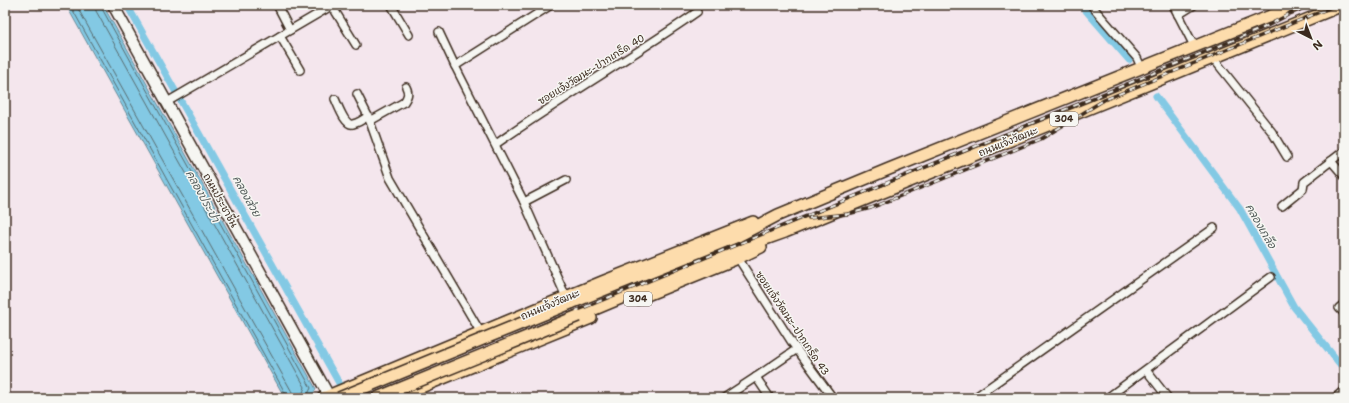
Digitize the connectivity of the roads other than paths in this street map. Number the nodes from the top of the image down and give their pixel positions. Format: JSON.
{"nodes":[{"id":1,"x":113,"y":5,"type":"edge"},
{"id":2,"x":276,"y":5,"type":"edge"},
{"id":3,"x":333,"y":5,"type":"edge"},
{"id":4,"x":391,"y":5,"type":"edge"},
{"id":5,"x":551,"y":5,"type":"edge"},
{"id":6,"x":1091,"y":5,"type":"edge"},
{"id":7,"x":1173,"y":5,"type":"edge"},
{"id":8,"x":1194,"y":5,"type":"edge"},
{"id":9,"x":1297,"y":5,"type":"edge"},
{"id":10,"x":1343,"y":5,"type":"edge"},
{"id":11,"x":696,"y":12,"type":"dead end"},
{"id":12,"x":1178,"y":15,"type":"junction"},
{"id":13,"x":290,"y":30,"type":"junction"},
{"id":14,"x":439,"y":32,"type":"dead end"},
{"id":15,"x":409,"y":35,"type":"dead end"},
{"id":16,"x":280,"y":36,"type":"junction"},
{"id":17,"x":356,"y":45,"type":"dead end"},
{"id":18,"x":1194,"y":46,"type":"junction"},
{"id":19,"x":1213,"y":58,"type":"junction"},
{"id":20,"x":455,"y":66,"type":"junction"},
{"id":21,"x":1141,"y":67,"type":"junction"},
{"id":22,"x":300,"y":70,"type":"dead end"},
{"id":23,"x":406,"y":87,"type":"dead end"},
{"id":24,"x":357,"y":94,"type":"dead end"},
{"id":25,"x":335,"y":99,"type":"dead end"},
{"id":26,"x":169,"y":101,"type":"junction"},
{"id":27,"x":369,"y":119,"type":"junction"},
{"id":28,"x":496,"y":144,"type":"junction"},
{"id":29,"x":1344,"y":151,"type":"edge"},
{"id":30,"x":1286,"y":157,"type":"dead end"},
{"id":31,"x":1331,"y":161,"type":"junction"},
{"id":32,"x":1344,"y":176,"type":"edge"},
{"id":33,"x":566,"y":180,"type":"dead end"},
{"id":34,"x":524,"y":202,"type":"junction"},
{"id":35,"x":1282,"y":206,"type":"dead end"},
{"id":36,"x":1214,"y":228,"type":"dead end"},
{"id":37,"x":785,"y":232,"type":"junction"},
{"id":38,"x":738,"y":258,"type":"junction"},
{"id":39,"x":1271,"y":277,"type":"dead end"},
{"id":40,"x":569,"y":300,"type":"junction"},
{"id":41,"x":1344,"y":304,"type":"edge"},
{"id":42,"x":1344,"y":313,"type":"edge"},
{"id":43,"x":504,"y":323,"type":"junction"},
{"id":44,"x":479,"y":334,"type":"junction"},
{"id":45,"x":797,"y":348,"type":"junction"},
{"id":46,"x":514,"y":350,"type":"junction"},
{"id":47,"x":416,"y":360,"type":"junction"},
{"id":48,"x":488,"y":360,"type":"junction"},
{"id":49,"x":1146,"y":370,"type":"junction"},
{"id":50,"x":756,"y":377,"type":"junction"},
{"id":51,"x":426,"y":385,"type":"junction"},
{"id":52,"x":1344,"y":390,"type":"edge"},
{"id":53,"x":336,"y":394,"type":"edge"},
{"id":54,"x":377,"y":398,"type":"edge"},
{"id":55,"x":394,"y":398,"type":"edge"},
{"id":56,"x":724,"y":398,"type":"edge"},
{"id":57,"x":770,"y":398,"type":"edge"},
{"id":58,"x":832,"y":398,"type":"edge"},
{"id":59,"x":974,"y":398,"type":"edge"},
{"id":60,"x":1107,"y":398,"type":"edge"},
{"id":61,"x":1168,"y":398,"type":"edge"},
{"id":62,"x":1335,"y":398,"type":"edge"}],
"edges":[{"from":1,"to":26,"type":"main road","name":"ถนนประชาชื่น"},
{"from":2,"to":13,"type":"street"},
{"from":3,"to":13,"type":"street"},
{"from":3,"to":17,"type":"street"},
{"from":4,"to":15,"type":"street"},
{"from":5,"to":20,"type":"street"},
{"from":6,"to":21,"type":"street"},
{"from":7,"to":12,"type":"street"},
{"from":8,"to":12,"type":"street"},
{"from":9,"to":18,"type":"main road","name":"ถนนแจ้งวัฒนะ","number":"304"},
{"from":10,"to":19,"type":"main road","name":"ถนนแจ้งวัฒนะ","number":"304"},
{"from":11,"to":28,"type":"street","name":"ซอยแจ้งวัฒนะ-ปากเกร็ด 40"},
{"from":12,"to":18,"type":"street"},
{"from":13,"to":16,"type":"street"},
{"from":14,"to":20,"type":"street"},
{"from":16,"to":22,"type":"street"},
{"from":16,"to":26,"type":"street"},
{"from":18,"to":21,"type":"main road","name":"ถนนแจ้งวัฒนะ","number":"304"},
{"from":19,"to":30,"type":"street"},
{"from":19,"to":37,"type":"main road","name":"ถนนแจ้งวัฒนะ","number":"304"},
{"from":20,"to":28,"type":"street"},
{"from":21,"to":40,"type":"main road","name":"ถนนแจ้งวัฒนะ","number":"304"},
{"from":23,"to":27,"type":"street"},
{"from":24,"to":27,"type":"street"},
{"from":25,"to":27,"type":"street"},
{"from":26,"to":53,"type":"main road","name":"ถนนประชาชื่น"},
{"from":27,"to":44,"type":"street"},
{"from":28,"to":34,"type":"street"},
{"from":29,"to":31,"type":"street"},
{"from":31,"to":32,"type":"street"},
{"from":31,"to":35,"type":"street"},
{"from":33,"to":34,"type":"street"},
{"from":34,"to":40,"type":"street"},
{"from":36,"to":59,"type":"street"},
{"from":37,"to":38,"type":"main road","name":"ถนนแจ้งวัฒนะ","number":"304"},
{"from":37,"to":54,"type":"main road","name":"ถนนแจ้งวัฒนะ","number":"304","bridge":true},
{"from":38,"to":45,"type":"street","name":"ซอยแจ้งวัฒนะ-ปากเกร็ด 43"},
{"from":38,"to":46,"type":"main road","name":"ถนนแจ้งวัฒนะ","number":"304"},
{"from":39,"to":49,"type":"street"},
{"from":40,"to":43,"type":"main road","name":"ถนนแจ้งวัฒนะ","number":"304"},
{"from":40,"to":53,"type":"main road","name":"ถนนแจ้งวัฒนะ","number":"304","bridge":true},
{"from":41,"to":42,"type":"street"},
{"from":43,"to":44,"type":"main road","name":"ถนนแจ้งวัฒนะ","number":"304"},
{"from":43,"to":46,"type":"main road"},
{"from":44,"to":47,"type":"main road","name":"ถนนแจ้งวัฒนะ","number":"304"},
{"from":44,"to":48,"type":"main road"},
{"from":45,"to":50,"type":"street"},
{"from":45,"to":58,"type":"street","name":"ซอยแจ้งวัฒนะ-ปากเกร็ด 43"},
{"from":46,"to":48,"type":"main road","name":"ถนนแจ้งวัฒนะ","number":"304"},
{"from":47,"to":51,"type":"main road"},
{"from":47,"to":53,"type":"main road","name":"ถนนแจ้งวัฒนะ","number":"304"},
{"from":48,"to":51,"type":"main road","name":"ถนนแจ้งวัฒนะ","number":"304"},
{"from":49,"to":60,"type":"street"},
{"from":49,"to":61,"type":"street"},
{"from":50,"to":56,"type":"street"},
{"from":50,"to":57,"type":"street"},
{"from":51,"to":55,"type":"main road","name":"ถนนแจ้งวัฒนะ","number":"304"},
{"from":52,"to":62,"type":"street"}]}
